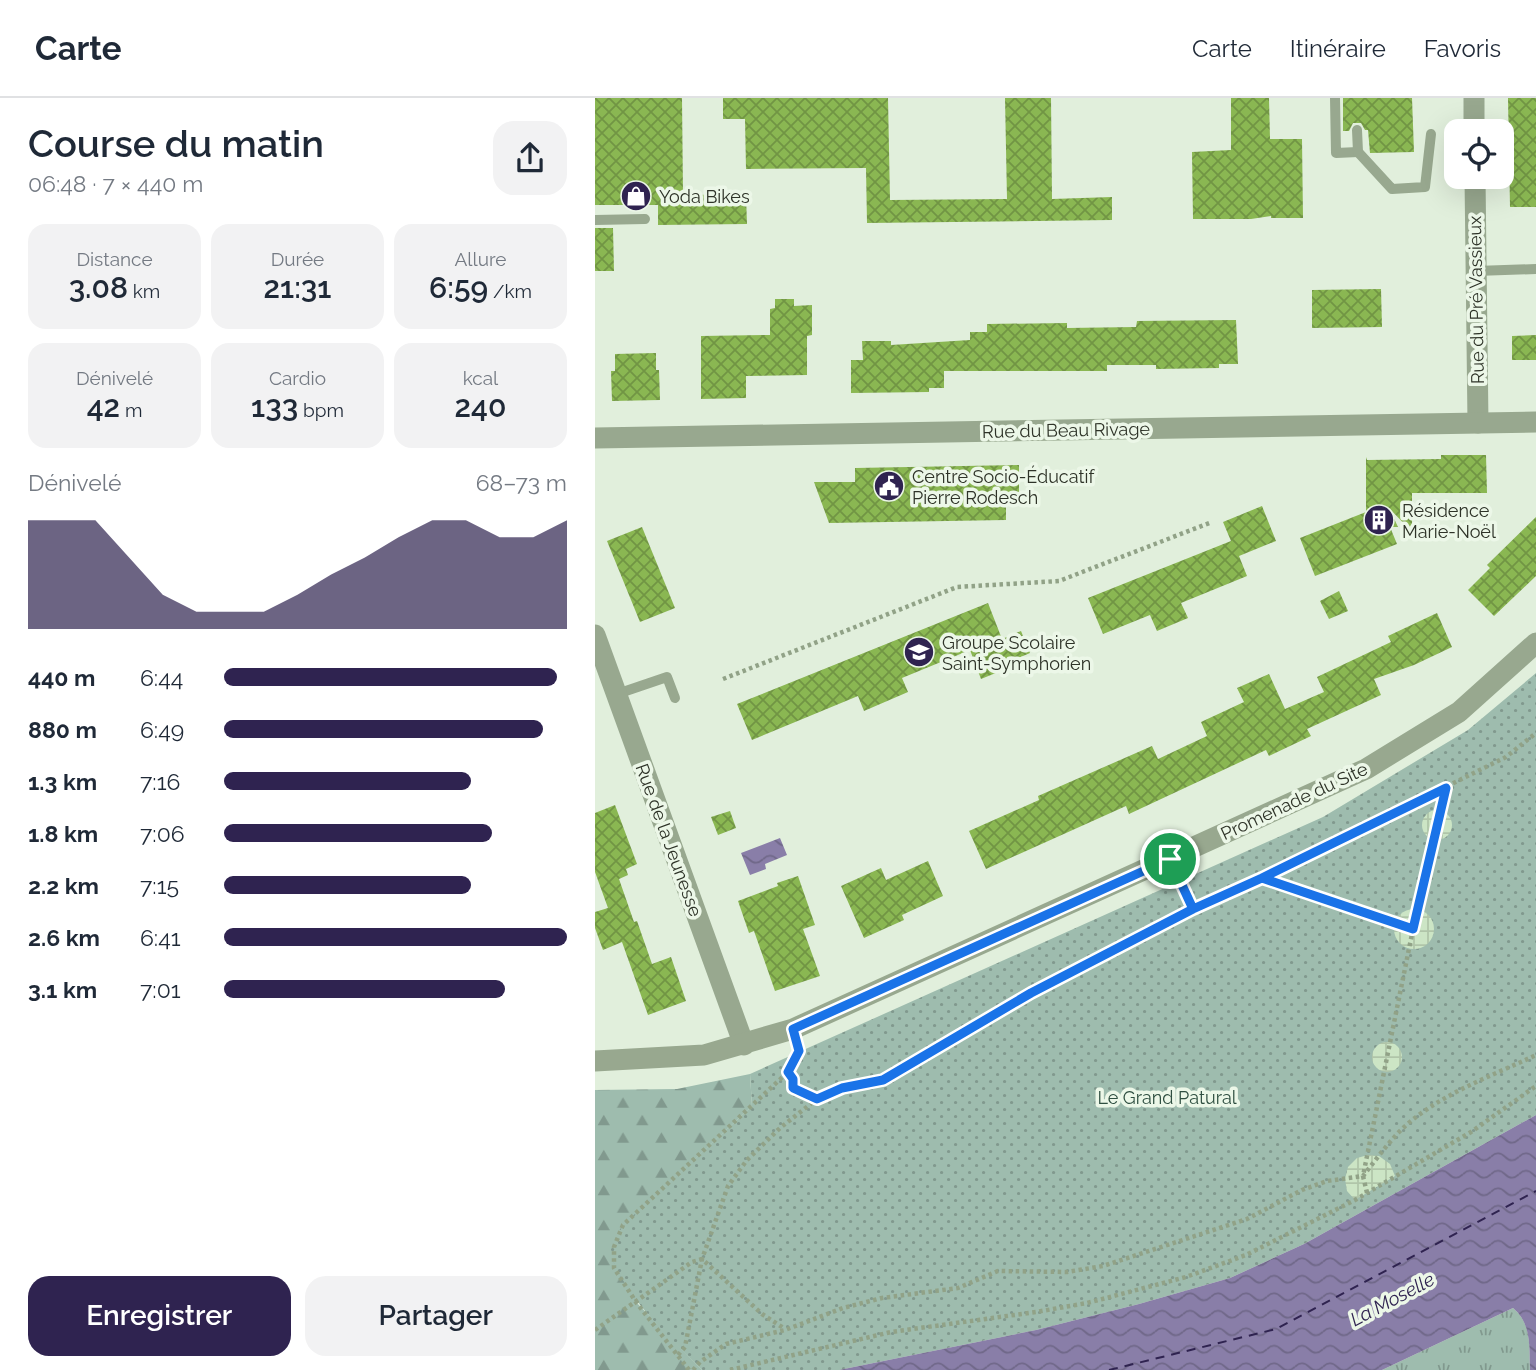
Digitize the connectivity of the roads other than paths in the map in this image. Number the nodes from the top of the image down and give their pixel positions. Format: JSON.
{"nodes":[{"id":1,"x":1335,"y":98,"type":"edge"},
{"id":2,"x":1474,"y":98,"type":"edge"},
{"id":3,"x":1474,"y":119,"type":"edge"},
{"id":4,"x":1357,"y":131,"type":"dead end"},
{"id":5,"x":1431,"y":134,"type":"dead end"},
{"id":6,"x":1358,"y":152,"type":"junction"},
{"id":7,"x":1475,"y":189,"type":"edge"},
{"id":8,"x":645,"y":219,"type":"dead end"},
{"id":9,"x":595,"y":220,"type":"edge"},
{"id":10,"x":1536,"y":269,"type":"edge"},
{"id":11,"x":1476,"y":271,"type":"junction"},
{"id":12,"x":1536,"y":422,"type":"edge"},
{"id":13,"x":1478,"y":423,"type":"junction"},
{"id":14,"x":595,"y":438,"type":"edge"},
{"id":15,"x":595,"y":635,"type":"edge"},
{"id":16,"x":1536,"y":643,"type":"edge"},
{"id":17,"x":617,"y":694,"type":"junction"},
{"id":18,"x":675,"y":698,"type":"dead end"},
{"id":19,"x":744,"y":1045,"type":"junction"},
{"id":20,"x":595,"y":1061,"type":"edge"}],
"edges":[{"from":1,"to":6,"type":"lane"},
{"from":2,"to":3,"type":"street"},
{"from":4,"to":6,"type":"lane"},
{"from":5,"to":6,"type":"lane"},
{"from":7,"to":11,"type":"street","name":"Rue du Pré Vassieux"},
{"from":8,"to":9,"type":"lane"},
{"from":10,"to":11,"type":"lane"},
{"from":11,"to":13,"type":"street","name":"Rue du Pré Vassieux"},
{"from":12,"to":13,"type":"street","name":"Rue du Beau Rivage"},
{"from":13,"to":14,"type":"street","name":"Rue du Beau Rivage"},
{"from":15,"to":17,"type":"street","name":"Rue de la Jeunesse"},
{"from":16,"to":19,"type":"street","name":"Promenade du Site"},
{"from":17,"to":18,"type":"lane"},
{"from":17,"to":19,"type":"street","name":"Rue de la Jeunesse"},
{"from":19,"to":20,"type":"street","name":"Promenade du Site"}]}
